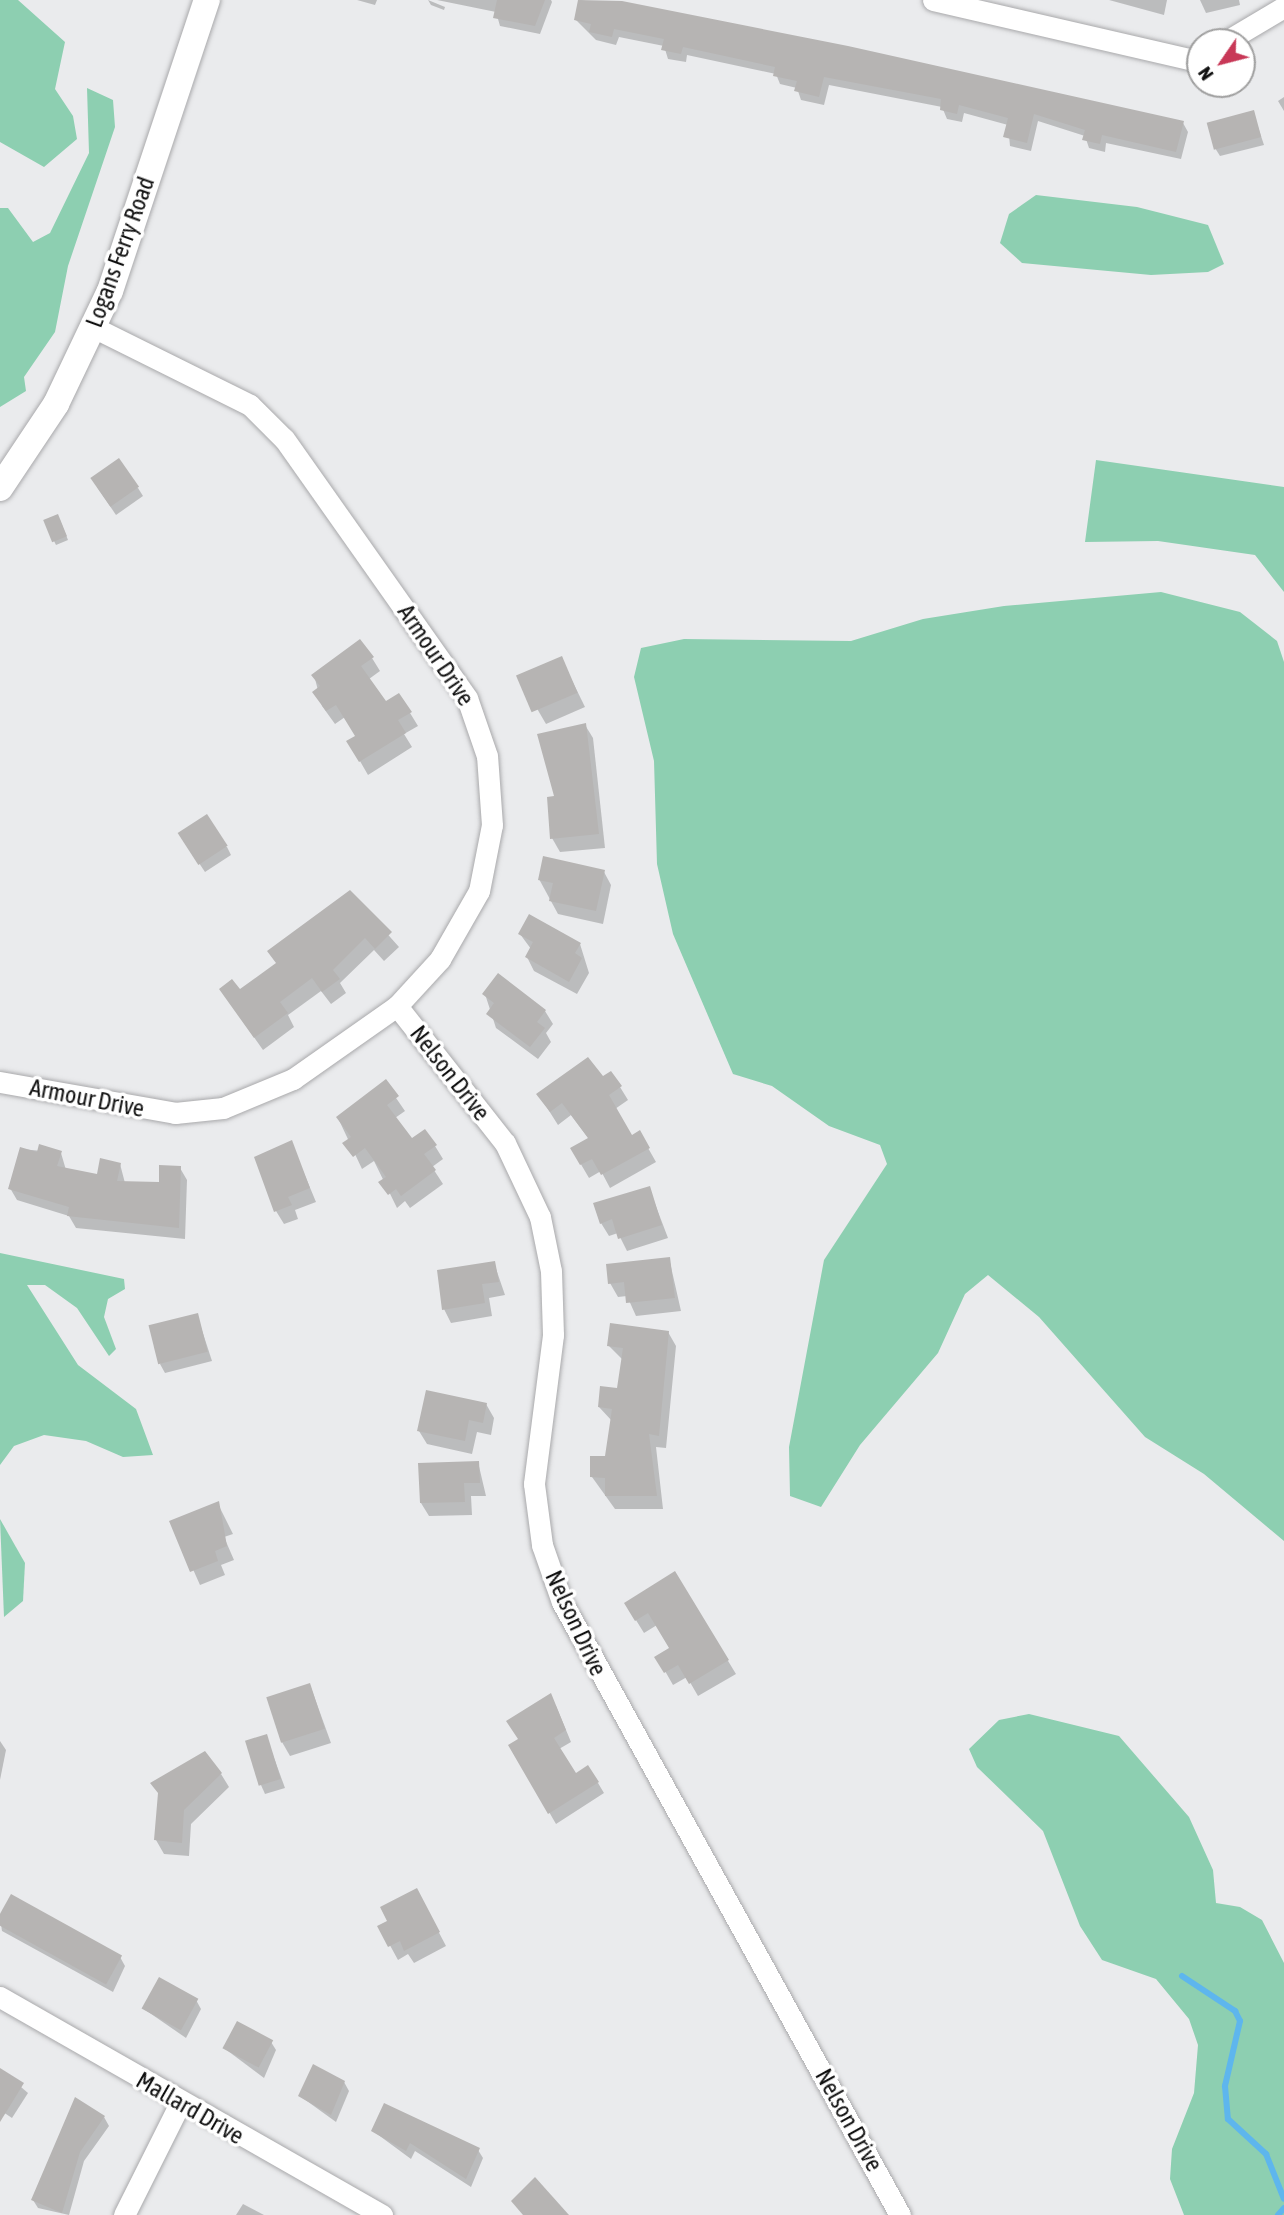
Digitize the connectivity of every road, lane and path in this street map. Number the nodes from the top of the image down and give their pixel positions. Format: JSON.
{"nodes":[{"id":1,"x":207,"y":0,"type":"edge"},
{"id":2,"x":933,"y":0,"type":"edge"},
{"id":3,"x":1284,"y":7,"type":"edge"},
{"id":4,"x":1248,"y":28,"type":"edge"},
{"id":5,"x":1186,"y":58,"type":"edge"},
{"id":6,"x":93,"y":327,"type":"junction"},
{"id":7,"x":0,"y":488,"type":"edge"},
{"id":8,"x":397,"y":1006,"type":"junction"},
{"id":9,"x":0,"y":1082,"type":"edge"},
{"id":10,"x":0,"y":1997,"type":"edge"},
{"id":11,"x":180,"y":2103,"type":"junction"},
{"id":12,"x":124,"y":2215,"type":"edge"},
{"id":13,"x":382,"y":2215,"type":"edge"},
{"id":14,"x":900,"y":2215,"type":"edge"}],
"edges":[{"from":1,"to":6,"type":"street","name":"Logans Ferry Road"},
{"from":2,"to":5,"type":"street"},
{"from":3,"to":4,"type":"street"},
{"from":6,"to":7,"type":"street","name":"Logans Ferry Road"},
{"from":6,"to":8,"type":"street","name":"Armour Drive"},
{"from":8,"to":9,"type":"street","name":"Armour Drive"},
{"from":8,"to":14,"type":"street","name":"Nelson Drive"},
{"from":10,"to":11,"type":"street","name":"Mallard Drive"},
{"from":11,"to":12,"type":"street"},
{"from":11,"to":13,"type":"street","name":"Mallard Drive"}]}
